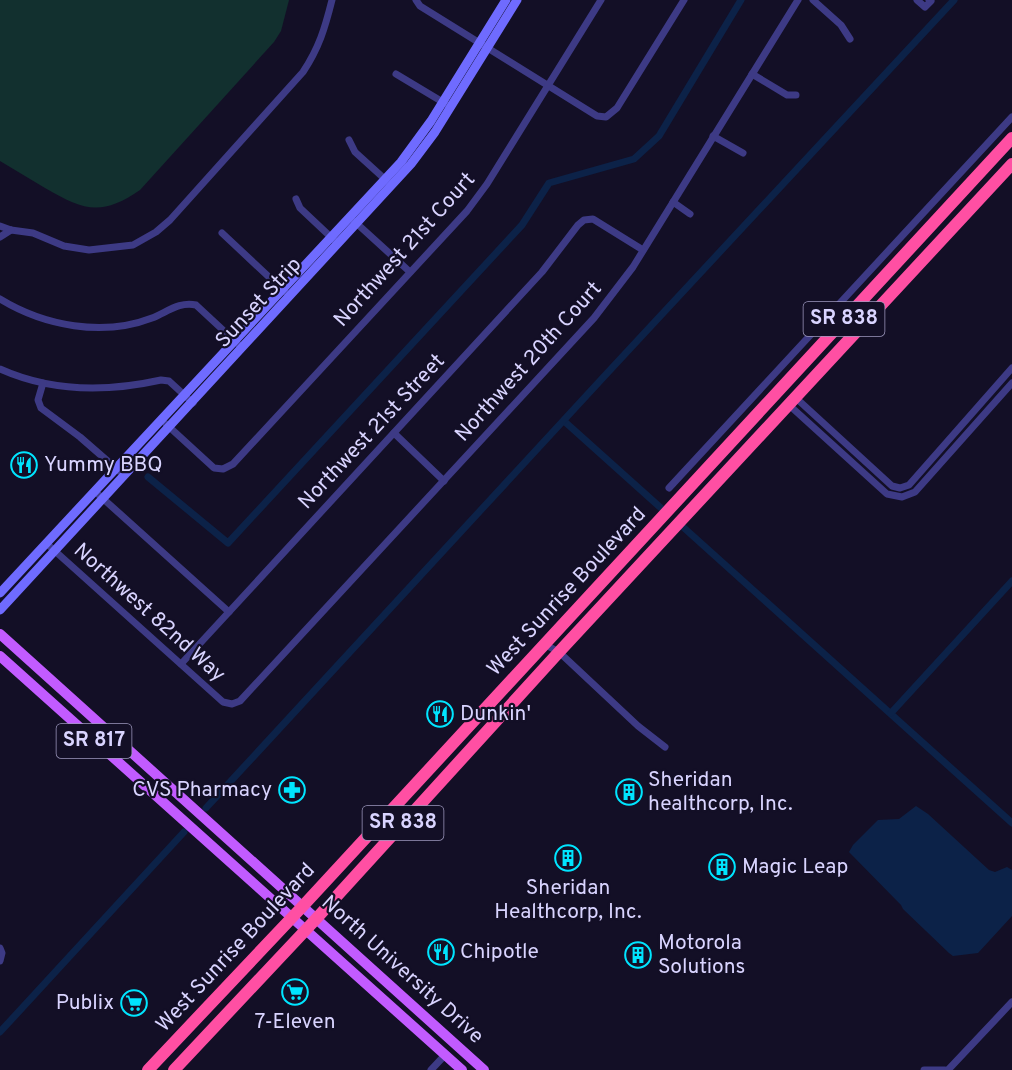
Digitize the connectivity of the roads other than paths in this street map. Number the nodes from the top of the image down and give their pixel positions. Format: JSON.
{"nodes":[{"id":1,"x":332,"y":0,"type":"edge"},
{"id":2,"x":416,"y":0,"type":"edge"},
{"id":3,"x":506,"y":0,"type":"edge"},
{"id":4,"x":517,"y":0,"type":"edge"},
{"id":5,"x":601,"y":0,"type":"edge"},
{"id":6,"x":684,"y":0,"type":"edge"},
{"id":7,"x":798,"y":0,"type":"edge"},
{"id":8,"x":813,"y":0,"type":"edge"},
{"id":9,"x":917,"y":0,"type":"edge"},
{"id":10,"x":929,"y":0,"type":"edge"},
{"id":11,"x":850,"y":39,"type":"dead end"},
{"id":12,"x":484,"y":45,"type":"junction"},
{"id":13,"x":396,"y":74,"type":"dead end"},
{"id":14,"x":752,"y":74,"type":"junction"},
{"id":15,"x":548,"y":86,"type":"junction"},
{"id":16,"x":796,"y":95,"type":"dead end"},
{"id":17,"x":447,"y":104,"type":"junction"},
{"id":18,"x":1012,"y":117,"type":"edge"},
{"id":19,"x":713,"y":136,"type":"junction"},
{"id":20,"x":1012,"y":138,"type":"edge"},
{"id":21,"x":349,"y":140,"type":"dead end"},
{"id":22,"x":743,"y":153,"type":"dead end"},
{"id":23,"x":1012,"y":164,"type":"edge"},
{"id":24,"x":389,"y":182,"type":"junction"},
{"id":25,"x":296,"y":199,"type":"dead end"},
{"id":26,"x":673,"y":202,"type":"junction"},
{"id":27,"x":690,"y":214,"type":"dead end"},
{"id":28,"x":353,"y":220,"type":"junction"},
{"id":29,"x":0,"y":226,"type":"edge"},
{"id":30,"x":11,"y":230,"type":"junction"},
{"id":31,"x":222,"y":233,"type":"dead end"},
{"id":32,"x":0,"y":237,"type":"edge"},
{"id":33,"x":335,"y":240,"type":"junction"},
{"id":34,"x":643,"y":250,"type":"junction"},
{"id":35,"x":410,"y":272,"type":"junction"},
{"id":36,"x":286,"y":293,"type":"junction"},
{"id":37,"x":0,"y":299,"type":"edge"},
{"id":38,"x":238,"y":344,"type":"junction"},
{"id":39,"x":1012,"y":368,"type":"edge"},
{"id":40,"x":0,"y":369,"type":"edge"},
{"id":41,"x":770,"y":379,"type":"junction"},
{"id":42,"x":43,"y":383,"type":"junction"},
{"id":43,"x":1012,"y":383,"type":"edge"},
{"id":44,"x":777,"y":392,"type":"junction"},
{"id":45,"x":185,"y":396,"type":"junction"},
{"id":46,"x":792,"y":401,"type":"junction"},
{"id":47,"x":193,"y":402,"type":"junction"},
{"id":48,"x":162,"y":420,"type":"junction"},
{"id":49,"x":775,"y":420,"type":"junction"},
{"id":50,"x":169,"y":428,"type":"junction"},
{"id":51,"x":394,"y":433,"type":"junction"},
{"id":52,"x":116,"y":468,"type":"junction"},
{"id":53,"x":124,"y":476,"type":"junction"},
{"id":54,"x":444,"y":481,"type":"junction"},
{"id":55,"x":669,"y":488,"type":"dead end"},
{"id":56,"x":94,"y":491,"type":"junction"},
{"id":57,"x":103,"y":499,"type":"junction"},
{"id":58,"x":46,"y":543,"type":"junction"},
{"id":59,"x":55,"y":551,"type":"junction"},
{"id":60,"x":0,"y":593,"type":"edge"},
{"id":61,"x":0,"y":610,"type":"edge"},
{"id":62,"x":229,"y":612,"type":"junction"},
{"id":63,"x":0,"y":634,"type":"edge"},
{"id":64,"x":544,"y":644,"type":"junction"},
{"id":65,"x":559,"y":652,"type":"junction"},
{"id":66,"x":0,"y":656,"type":"edge"},
{"id":67,"x":181,"y":664,"type":"junction"},
{"id":68,"x":232,"y":704,"type":"joint"},
{"id":69,"x":665,"y":747,"type":"dead end"},
{"id":70,"x":302,"y":907,"type":"junction"},
{"id":71,"x":291,"y":918,"type":"junction"},
{"id":72,"x":316,"y":919,"type":"junction"},
{"id":73,"x":305,"y":930,"type":"junction"},
{"id":74,"x":1012,"y":1002,"type":"edge"},
{"id":75,"x":427,"y":1039,"type":"junction"},
{"id":76,"x":453,"y":1042,"type":"junction"},
{"id":77,"x":466,"y":1053,"type":"junction"},
{"id":78,"x":445,"y":1055,"type":"junction"},
{"id":79,"x":148,"y":1070,"type":"edge"},
{"id":80,"x":174,"y":1070,"type":"edge"},
{"id":81,"x":431,"y":1070,"type":"edge"},
{"id":82,"x":462,"y":1070,"type":"edge"},
{"id":83,"x":484,"y":1070,"type":"edge"},
{"id":84,"x":924,"y":1070,"type":"edge"},
{"id":85,"x":947,"y":1070,"type":"edge"}],
"edges":[{"from":1,"to":30,"type":"street"},
{"from":2,"to":12,"type":"street"},
{"from":3,"to":12,"type":"street","name":"Sunset Strip"},
{"from":4,"to":12,"type":"street","name":"Sunset Strip"},
{"from":5,"to":15,"type":"street","name":"Northwest 21st Court"},
{"from":6,"to":15,"type":"street"},
{"from":7,"to":14,"type":"street","name":"Northwest 20th Court"},
{"from":8,"to":11,"type":"street"},
{"from":9,"to":10,"type":"street"},
{"from":12,"to":15,"type":"street"},
{"from":12,"to":17,"type":"street","name":"Sunset Strip"},
{"from":13,"to":17,"type":"street"},
{"from":14,"to":16,"type":"street"},
{"from":14,"to":19,"type":"street","name":"Northwest 20th Court"},
{"from":15,"to":35,"type":"street","name":"Northwest 21st Court"},
{"from":17,"to":24,"type":"street","name":"Sunset Strip"},
{"from":18,"to":41,"type":"street"},
{"from":19,"to":22,"type":"street"},
{"from":19,"to":26,"type":"street","name":"Northwest 20th Court"},
{"from":20,"to":44,"type":"highway","name":"West Sunrise Boulevard","number":"SR 838"},
{"from":21,"to":24,"type":"street"},
{"from":23,"to":46,"type":"highway","name":"West Sunrise Boulevard","number":"SR 838"},
{"from":24,"to":28,"type":"street","name":"Sunset Strip"},
{"from":25,"to":33,"type":"street"},
{"from":26,"to":27,"type":"street"},
{"from":26,"to":34,"type":"street","name":"Northwest 20th Court"},
{"from":28,"to":33,"type":"street","name":"Sunset Strip"},
{"from":28,"to":35,"type":"street"},
{"from":29,"to":30,"type":"street"},
{"from":30,"to":32,"type":"street"},
{"from":31,"to":36,"type":"street"},
{"from":33,"to":36,"type":"street","name":"Sunset Strip"},
{"from":34,"to":51,"type":"street","name":"Northwest 21st Street"},
{"from":34,"to":54,"type":"street","name":"Northwest 20th Court"},
{"from":35,"to":50,"type":"street","name":"Northwest 21st Court"},
{"from":36,"to":38,"type":"street","name":"Sunset Strip"},
{"from":37,"to":38,"type":"street"},
{"from":38,"to":45,"type":"street","name":"Sunset Strip"},
{"from":38,"to":47,"type":"street","name":"Sunset Strip"},
{"from":39,"to":46,"type":"street"},
{"from":40,"to":42,"type":"street"},
{"from":41,"to":44,"type":"street"},
{"from":41,"to":55,"type":"street"},
{"from":42,"to":45,"type":"street"},
{"from":42,"to":52,"type":"street"},
{"from":43,"to":46,"type":"street"},
{"from":44,"to":49,"type":"highway"},
{"from":44,"to":64,"type":"highway","name":"West Sunrise Boulevard","number":"SR 838"},
{"from":45,"to":47,"type":"street"},
{"from":45,"to":48,"type":"street","name":"Sunset Strip"},
{"from":46,"to":49,"type":"highway","name":"West Sunrise Boulevard","number":"SR 838"},
{"from":47,"to":50,"type":"street","name":"Sunset Strip"},
{"from":48,"to":50,"type":"street"},
{"from":48,"to":52,"type":"street","name":"Sunset Strip"},
{"from":49,"to":65,"type":"highway","name":"West Sunrise Boulevard","number":"SR 838"},
{"from":50,"to":53,"type":"street","name":"Sunset Strip"},
{"from":51,"to":54,"type":"street"},
{"from":51,"to":62,"type":"street","name":"Northwest 21st Street"},
{"from":52,"to":53,"type":"street"},
{"from":52,"to":56,"type":"street","name":"Sunset Strip"},
{"from":53,"to":57,"type":"street","name":"Sunset Strip"},
{"from":54,"to":68,"type":"street","name":"Northwest 20th Court"},
{"from":56,"to":57,"type":"street"},
{"from":56,"to":58,"type":"street","name":"Sunset Strip"},
{"from":57,"to":59,"type":"street","name":"Sunset Strip"},
{"from":57,"to":62,"type":"street"},
{"from":58,"to":59,"type":"street","name":"Northwest 82nd Way"},
{"from":58,"to":60,"type":"street","name":"Sunset Strip"},
{"from":59,"to":61,"type":"street","name":"Sunset Strip"},
{"from":59,"to":67,"type":"street","name":"Northwest 82nd Way"},
{"from":62,"to":67,"type":"street","name":"Northwest 21st Street"},
{"from":63,"to":70,"type":"main road","name":"North University Drive","number":"SR 817"},
{"from":64,"to":65,"type":"street"},
{"from":64,"to":70,"type":"highway","name":"West Sunrise Boulevard","number":"SR 838"},
{"from":65,"to":69,"type":"street"},
{"from":65,"to":72,"type":"highway","name":"West Sunrise Boulevard","number":"SR 838"},
{"from":66,"to":71,"type":"main road","name":"North University Drive","number":"SR 817"},
{"from":67,"to":68,"type":"street","name":"Northwest 82nd Way"},
{"from":70,"to":71,"type":"highway","name":"West Sunrise Boulevard","number":"SR 838"},
{"from":70,"to":72,"type":"main road","name":"North University Drive","number":"SR 817"},
{"from":71,"to":73,"type":"main road","name":"North University Drive","number":"SR 817"},
{"from":71,"to":79,"type":"highway","name":"West Sunrise Boulevard"},
{"from":72,"to":73,"type":"highway","name":"West Sunrise Boulevard","number":"SR 838"},
{"from":72,"to":76,"type":"main road","name":"North University Drive","number":"SR 817"},
{"from":73,"to":75,"type":"main road","name":"North University Drive","number":"SR 817"},
{"from":73,"to":80,"type":"highway","name":"West Sunrise Boulevard"},
{"from":74,"to":85,"type":"street"},
{"from":75,"to":76,"type":"main road"},
{"from":75,"to":78,"type":"main road","name":"North University Drive","number":"SR 817"},
{"from":76,"to":77,"type":"main road","name":"North University Drive","number":"SR 817"},
{"from":77,"to":78,"type":"main road"},
{"from":77,"to":83,"type":"main road","name":"North University Drive","number":"SR 817"},
{"from":78,"to":81,"type":"street"},
{"from":78,"to":82,"type":"main road","name":"North University Drive","number":"SR 817"},
{"from":84,"to":85,"type":"street"}]}
